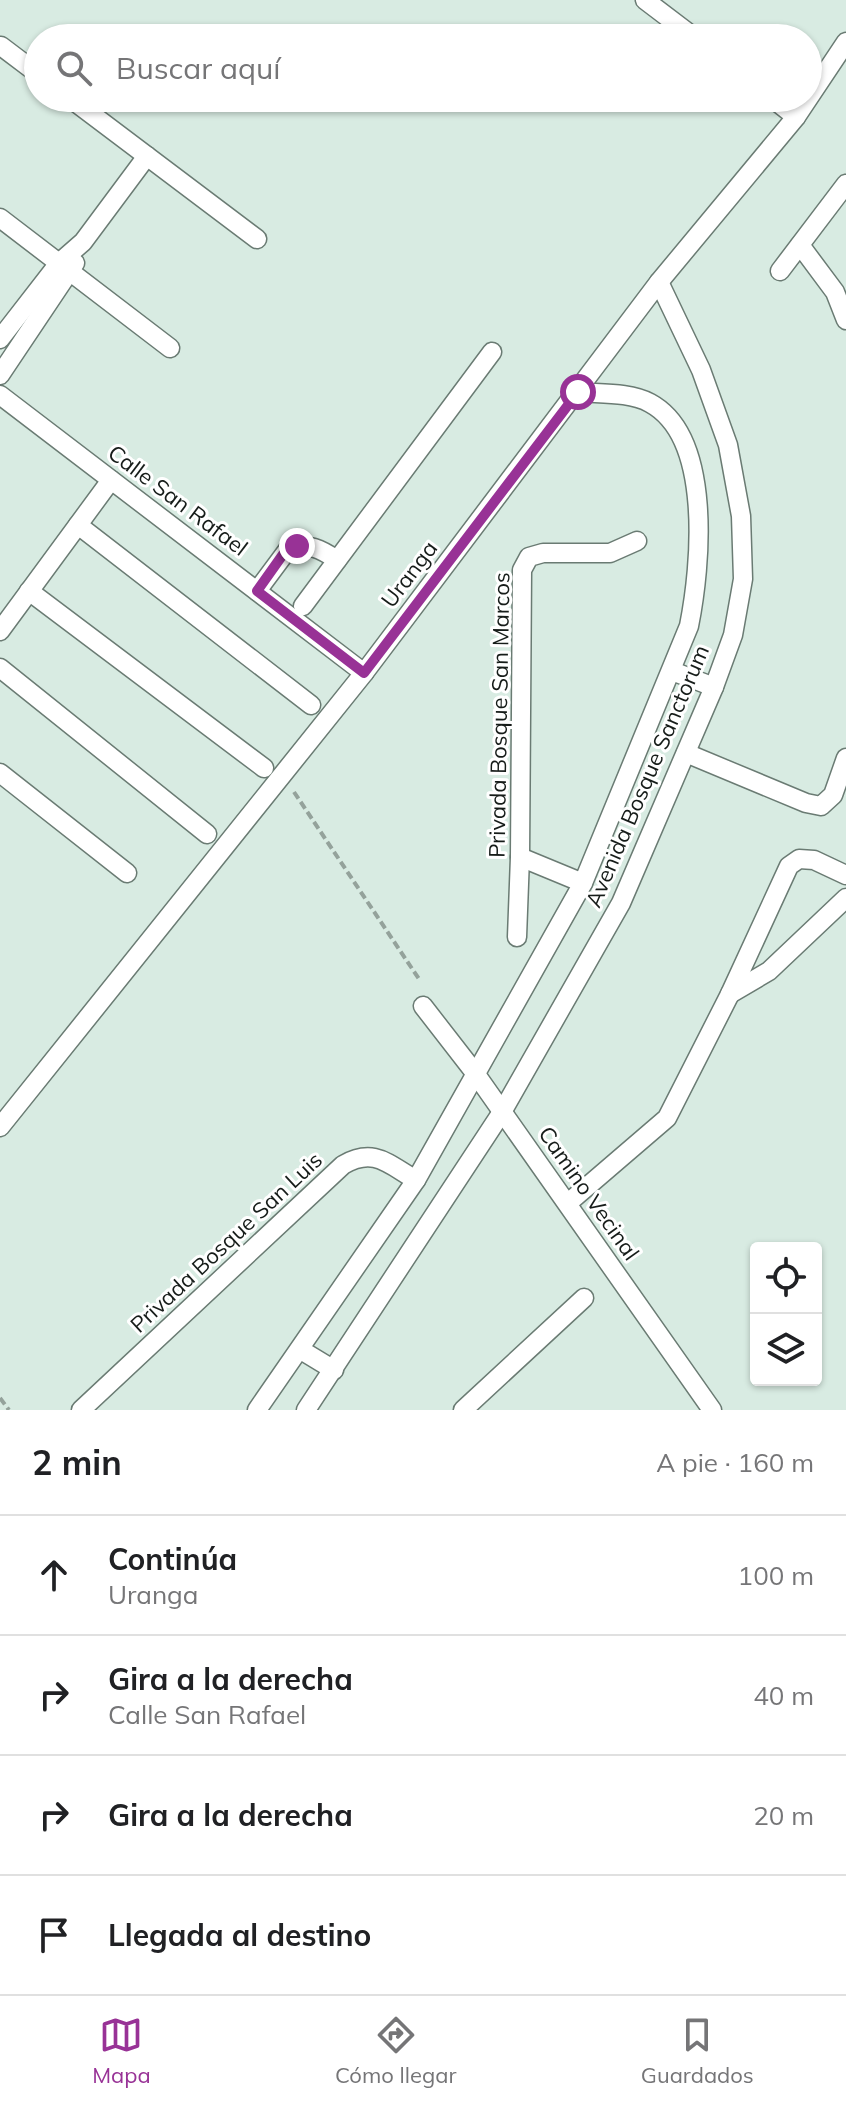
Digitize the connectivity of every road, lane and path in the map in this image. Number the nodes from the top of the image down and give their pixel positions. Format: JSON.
{"nodes":[{"id":1,"x":645,"y":0,"type":"edge"},
{"id":2,"x":677,"y":24,"type":"edge"},
{"id":3,"x":846,"y":42,"type":"edge"},
{"id":4,"x":1,"y":46,"type":"edge"},
{"id":5,"x":24,"y":63,"type":"edge"},
{"id":6,"x":822,"y":78,"type":"edge"},
{"id":7,"x":89,"y":112,"type":"edge"},
{"id":8,"x":790,"y":112,"type":"edge"},
{"id":9,"x":799,"y":112,"type":"edge"},
{"id":10,"x":796,"y":117,"type":"junction"},
{"id":11,"x":147,"y":156,"type":"junction"},
{"id":12,"x":846,"y":184,"type":"edge"},
{"id":13,"x":0,"y":218,"type":"edge"},
{"id":14,"x":257,"y":239,"type":"dead end"},
{"id":15,"x":800,"y":245,"type":"junction"},
{"id":16,"x":65,"y":267,"type":"junction"},
{"id":17,"x":780,"y":271,"type":"dead end"},
{"id":18,"x":659,"y":282,"type":"junction"},
{"id":19,"x":846,"y":320,"type":"edge"},
{"id":20,"x":0,"y":339,"type":"edge"},
{"id":21,"x":170,"y":348,"type":"dead end"},
{"id":22,"x":492,"y":352,"type":"dead end"},
{"id":23,"x":0,"y":375,"type":"edge"},
{"id":24,"x":578,"y":392,"type":"junction"},
{"id":25,"x":0,"y":395,"type":"edge"},
{"id":26,"x":111,"y":480,"type":"junction"},
{"id":27,"x":78,"y":525,"type":"junction"},
{"id":28,"x":637,"y":541,"type":"dead end"},
{"id":29,"x":337,"y":560,"type":"junction"},
{"id":30,"x":29,"y":591,"type":"junction"},
{"id":31,"x":257,"y":591,"type":"junction"},
{"id":32,"x":303,"y":606,"type":"dead end"},
{"id":33,"x":0,"y":631,"type":"edge"},
{"id":34,"x":0,"y":668,"type":"edge"},
{"id":35,"x":672,"y":671,"type":"junction"},
{"id":36,"x":364,"y":673,"type":"junction"},
{"id":37,"x":714,"y":687,"type":"junction"},
{"id":38,"x":311,"y":705,"type":"dead end"},
{"id":39,"x":692,"y":757,"type":"junction"},
{"id":40,"x":846,"y":758,"type":"edge"},
{"id":41,"x":264,"y":768,"type":"dead end"},
{"id":42,"x":0,"y":773,"type":"edge"},
{"id":43,"x":283,"y":775,"type":"junction"},
{"id":44,"x":207,"y":834,"type":"dead end"},
{"id":45,"x":520,"y":857,"type":"junction"},
{"id":46,"x":127,"y":873,"type":"dead end"},
{"id":47,"x":846,"y":875,"type":"edge"},
{"id":48,"x":583,"y":883,"type":"junction"},
{"id":49,"x":846,"y":898,"type":"edge"},
{"id":50,"x":517,"y":937,"type":"dead end"},
{"id":51,"x":419,"y":979,"type":"dead end"},
{"id":52,"x":730,"y":994,"type":"junction"},
{"id":53,"x":423,"y":1006,"type":"dead end"},
{"id":54,"x":475,"y":1073,"type":"junction"},
{"id":55,"x":502,"y":1112,"type":"junction"},
{"id":56,"x":0,"y":1127,"type":"edge"},
{"id":57,"x":416,"y":1180,"type":"junction"},
{"id":58,"x":568,"y":1203,"type":"junction"},
{"id":59,"x":584,"y":1298,"type":"dead end"},
{"id":60,"x":301,"y":1350,"type":"junction"},
{"id":61,"x":334,"y":1370,"type":"junction"},
{"id":62,"x":0,"y":1398,"type":"edge"},
{"id":63,"x":9,"y":1410,"type":"edge"},
{"id":64,"x":81,"y":1410,"type":"edge"},
{"id":65,"x":257,"y":1410,"type":"edge"},
{"id":66,"x":306,"y":1410,"type":"edge"},
{"id":67,"x":463,"y":1410,"type":"edge"},
{"id":68,"x":712,"y":1410,"type":"edge"}],
"edges":[{"from":1,"to":2,"type":"street"},
{"from":3,"to":6,"type":"street","name":"Uranga"},
{"from":4,"to":5,"type":"street"},
{"from":7,"to":11,"type":"street"},
{"from":8,"to":10,"type":"street"},
{"from":9,"to":10,"type":"street","name":"Uranga"},
{"from":10,"to":18,"type":"street","name":"Uranga"},
{"from":11,"to":14,"type":"street"},
{"from":11,"to":16,"type":"street"},
{"from":12,"to":15,"type":"street"},
{"from":13,"to":16,"type":"street"},
{"from":15,"to":17,"type":"street"},
{"from":15,"to":19,"type":"street"},
{"from":16,"to":20,"type":"street"},
{"from":16,"to":21,"type":"street"},
{"from":16,"to":23,"type":"street"},
{"from":18,"to":24,"type":"street","name":"Uranga"},
{"from":18,"to":37,"type":"street","name":"Avenida Bosque Sanctorum"},
{"from":22,"to":29,"type":"street"},
{"from":24,"to":35,"type":"street","name":"Avenida Bosque Sanctorum"},
{"from":24,"to":36,"type":"street","name":"Uranga"},
{"from":25,"to":26,"type":"street","name":"Calle San Rafael"},
{"from":26,"to":27,"type":"street"},
{"from":26,"to":31,"type":"street","name":"Calle San Rafael"},
{"from":27,"to":30,"type":"street"},
{"from":27,"to":38,"type":"street"},
{"from":28,"to":45,"type":"street","name":"Privada Bosque San Marcos"},
{"from":29,"to":31,"type":"street"},
{"from":29,"to":32,"type":"street"},
{"from":30,"to":33,"type":"street"},
{"from":30,"to":41,"type":"street"},
{"from":31,"to":36,"type":"street","name":"Calle San Rafael"},
{"from":34,"to":44,"type":"street"},
{"from":35,"to":37,"type":"street"},
{"from":35,"to":48,"type":"street","name":"Avenida Bosque Sanctorum"},
{"from":36,"to":43,"type":"street","name":"Uranga"},
{"from":37,"to":39,"type":"street","name":"Avenida Bosque Sanctorum"},
{"from":39,"to":40,"type":"street"},
{"from":39,"to":55,"type":"street","name":"Avenida Bosque Sanctorum"},
{"from":42,"to":46,"type":"street"},
{"from":43,"to":51,"type":"path"},
{"from":43,"to":56,"type":"street","name":"Uranga"},
{"from":45,"to":48,"type":"street"},
{"from":45,"to":50,"type":"street","name":"Privada Bosque San Marcos"},
{"from":47,"to":52,"type":"street"},
{"from":48,"to":54,"type":"street","name":"Avenida Bosque Sanctorum"},
{"from":49,"to":52,"type":"street"},
{"from":52,"to":58,"type":"street"},
{"from":53,"to":54,"type":"street","name":"Camino Vecinal"},
{"from":54,"to":55,"type":"street","name":"Camino Vecinal"},
{"from":54,"to":57,"type":"street","name":"Avenida Bosque Sanctorum"},
{"from":55,"to":58,"type":"street","name":"Camino Vecinal"},
{"from":55,"to":61,"type":"street","name":"Avenida Bosque Sanctorum"},
{"from":57,"to":60,"type":"street","name":"Avenida Bosque Sanctorum"},
{"from":57,"to":64,"type":"street","name":"Privada Bosque San Luis"},
{"from":58,"to":68,"type":"street","name":"Camino Vecinal"},
{"from":59,"to":67,"type":"street"},
{"from":60,"to":61,"type":"street"},
{"from":60,"to":65,"type":"street","name":"Avenida Bosque Sanctorum"},
{"from":61,"to":66,"type":"street","name":"Avenida Bosque Sanctorum"},
{"from":62,"to":63,"type":"path"}]}
